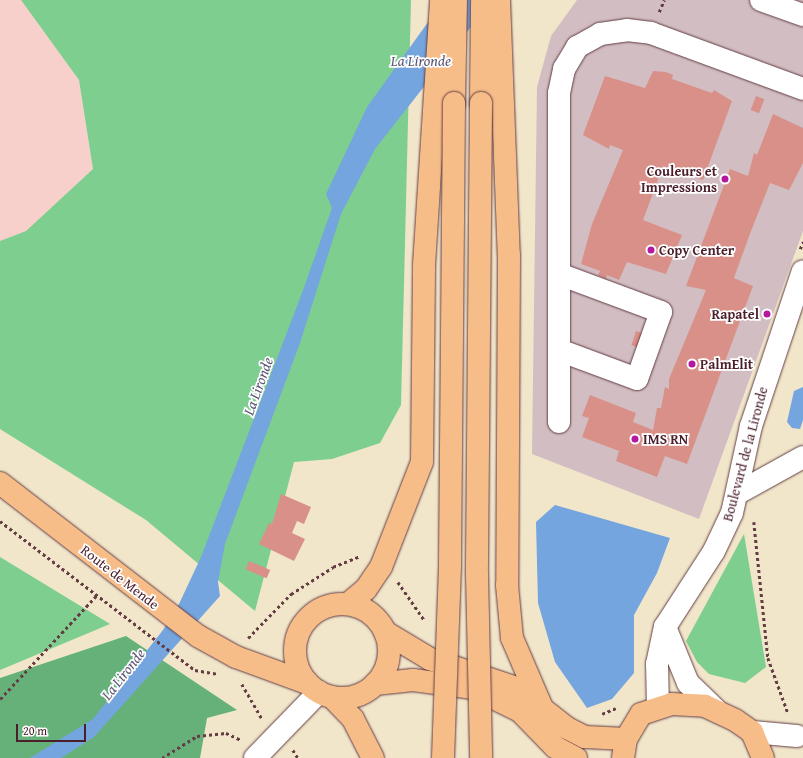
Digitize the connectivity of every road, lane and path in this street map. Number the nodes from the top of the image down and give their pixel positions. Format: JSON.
{"nodes":[{"id":1,"x":442,"y":0,"type":"edge"},
{"id":2,"x":456,"y":0,"type":"edge"},
{"id":3,"x":499,"y":0,"type":"edge"},
{"id":4,"x":761,"y":0,"type":"edge"},
{"id":5,"x":482,"y":8,"type":"edge"},
{"id":6,"x":803,"y":15,"type":"edge"},
{"id":7,"x":803,"y":89,"type":"edge"},
{"id":8,"x":803,"y":271,"type":"edge"},
{"id":9,"x":559,"y":274,"type":"junction"},
{"id":10,"x":559,"y":350,"type":"junction"},
{"id":11,"x":559,"y":422,"type":"dead end"},
{"id":12,"x":803,"y":457,"type":"edge"},
{"id":13,"x":0,"y":483,"type":"edge"},
{"id":14,"x":735,"y":503,"type":"junction"},
{"id":15,"x":0,"y":521,"type":"edge"},
{"id":16,"x":365,"y":554,"type":"dead end"},
{"id":17,"x":97,"y":595,"type":"junction"},
{"id":18,"x":348,"y":604,"type":"junction"},
{"id":19,"x":665,"y":627,"type":"junction"},
{"id":20,"x":385,"y":632,"type":"junction"},
{"id":21,"x":250,"y":633,"type":"dead end"},
{"id":22,"x":295,"y":642,"type":"junction"},
{"id":23,"x":243,"y":669,"type":"junction"},
{"id":24,"x":195,"y":670,"type":"dead end"},
{"id":25,"x":375,"y":684,"type":"junction"},
{"id":26,"x":320,"y":691,"type":"junction"},
{"id":27,"x":0,"y":699,"type":"edge"},
{"id":28,"x":620,"y":704,"type":"dead end"},
{"id":29,"x":658,"y":707,"type":"junction"},
{"id":30,"x":543,"y":710,"type":"junction"},
{"id":31,"x":718,"y":712,"type":"junction"},
{"id":32,"x":593,"y":717,"type":"dead end"},
{"id":33,"x":265,"y":721,"type":"dead end"},
{"id":34,"x":752,"y":732,"type":"junction"},
{"id":35,"x":800,"y":735,"type":"edge"},
{"id":36,"x":625,"y":748,"type":"edge"},
{"id":37,"x":256,"y":757,"type":"edge"},
{"id":38,"x":162,"y":758,"type":"edge"},
{"id":39,"x":373,"y":758,"type":"edge"},
{"id":40,"x":443,"y":758,"type":"edge"},
{"id":41,"x":481,"y":758,"type":"edge"},
{"id":42,"x":576,"y":758,"type":"edge"},
{"id":43,"x":763,"y":758,"type":"edge"},
{"id":44,"x":768,"y":758,"type":"edge"}],
"edges":[{"from":1,"to":18,"type":"main road"},
{"from":2,"to":40,"type":"main road","bridge":true},
{"from":3,"to":30,"type":"main road"},
{"from":4,"to":6,"type":"street"},
{"from":5,"to":41,"type":"main road","bridge":true},
{"from":7,"to":9,"type":"street"},
{"from":8,"to":14,"type":"street","name":"Boulevard de la Lironde"},
{"from":9,"to":10,"type":"street"},
{"from":9,"to":10,"type":"street"},
{"from":10,"to":11,"type":"street"},
{"from":12,"to":14,"type":"street"},
{"from":13,"to":23,"type":"main road","name":"Route de Mende"},
{"from":14,"to":19,"type":"street","name":"Boulevard de la Lironde"},
{"from":14,"to":35,"type":"path"},
{"from":15,"to":17,"type":"path","name":"Route de Mende"},
{"from":16,"to":21,"type":"path"},
{"from":17,"to":24,"type":"path","name":"Route de Mende"},
{"from":17,"to":27,"type":"path"},
{"from":18,"to":20,"type":"main road"},
{"from":18,"to":22,"type":"main road"},
{"from":19,"to":29,"type":"street","name":"Boulevard de la Lironde"},
{"from":19,"to":31,"type":"street"},
{"from":20,"to":25,"type":"main road"},
{"from":20,"to":30,"type":"main road"},
{"from":22,"to":23,"type":"main road"},
{"from":22,"to":26,"type":"main road"},
{"from":23,"to":26,"type":"main road","name":"Route de Mende"},
{"from":23,"to":33,"type":"path"},
{"from":25,"to":26,"type":"main road"},
{"from":25,"to":42,"type":"main road"},
{"from":26,"to":37,"type":"street"},
{"from":26,"to":39,"type":"main road"},
{"from":28,"to":32,"type":"path"},
{"from":29,"to":31,"type":"main road"},
{"from":29,"to":36,"type":"main road"},
{"from":30,"to":36,"type":"main road"},
{"from":31,"to":34,"type":"main road"},
{"from":34,"to":35,"type":"street"},
{"from":34,"to":43,"type":"main road"},
{"from":35,"to":44,"type":"street"},
{"from":37,"to":38,"type":"path"}]}
